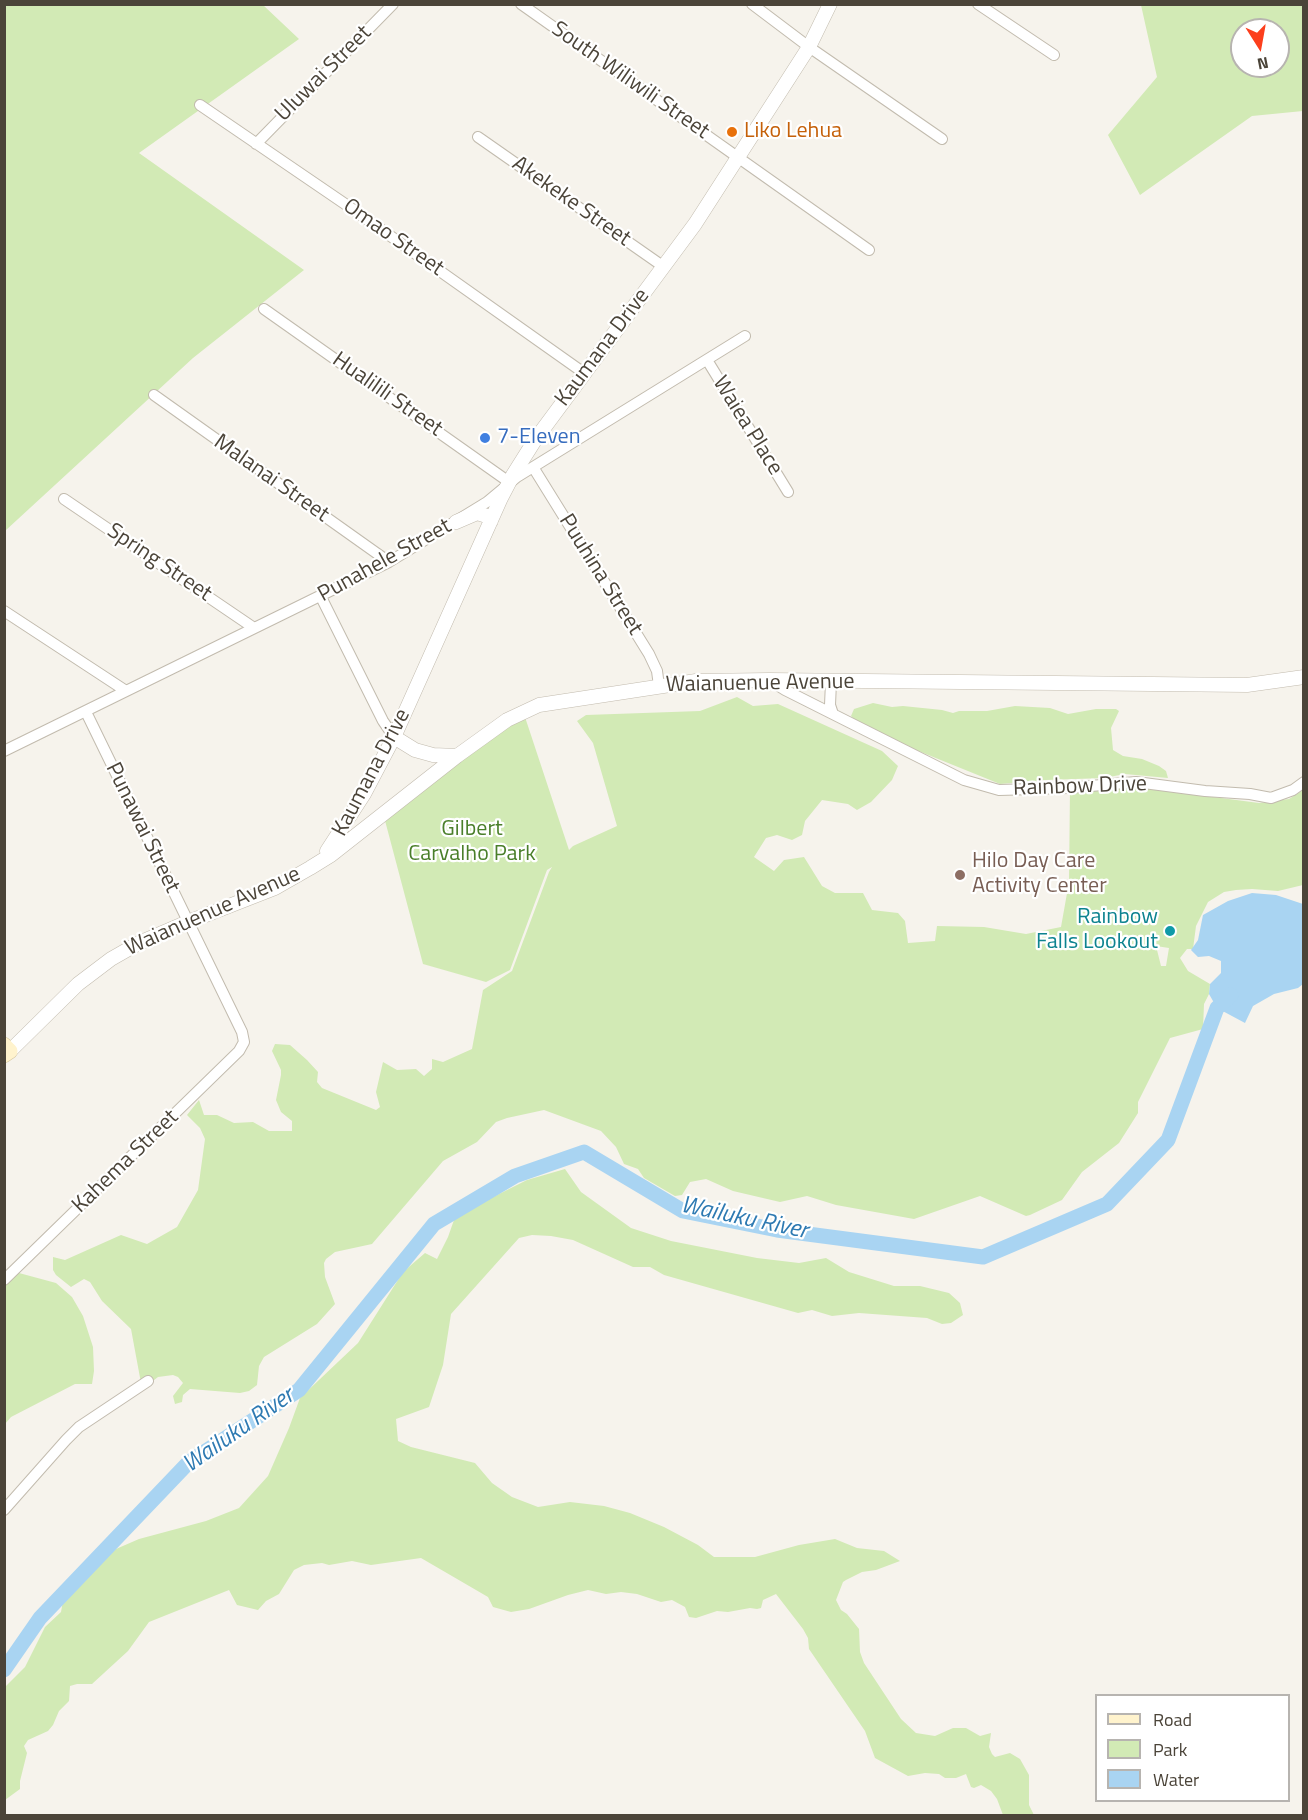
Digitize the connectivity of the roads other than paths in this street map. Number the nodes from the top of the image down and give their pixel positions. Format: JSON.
{"nodes":[{"id":1,"x":393,"y":4,"type":"edge"},
{"id":2,"x":521,"y":4,"type":"edge"},
{"id":3,"x":752,"y":4,"type":"edge"},
{"id":4,"x":830,"y":4,"type":"edge"},
{"id":5,"x":978,"y":4,"type":"edge"},
{"id":6,"x":809,"y":47,"type":"junction"},
{"id":7,"x":1054,"y":55,"type":"dead end"},
{"id":8,"x":200,"y":105,"type":"dead end"},
{"id":9,"x":478,"y":137,"type":"dead end"},
{"id":10,"x":942,"y":139,"type":"dead end"},
{"id":11,"x":256,"y":144,"type":"junction"},
{"id":12,"x":740,"y":158,"type":"junction"},
{"id":13,"x":869,"y":250,"type":"dead end"},
{"id":14,"x":664,"y":267,"type":"junction"},
{"id":15,"x":264,"y":309,"type":"dead end"},
{"id":16,"x":745,"y":336,"type":"dead end"},
{"id":17,"x":706,"y":360,"type":"junction"},
{"id":18,"x":584,"y":373,"type":"junction"},
{"id":19,"x":153,"y":395,"type":"dead end"},
{"id":20,"x":533,"y":467,"type":"junction"},
{"id":21,"x":509,"y":482,"type":"junction"},
{"id":22,"x":788,"y":492,"type":"dead end"},
{"id":23,"x":64,"y":498,"type":"dead end"},
{"id":24,"x":491,"y":521,"type":"junction"},
{"id":25,"x":456,"y":522,"type":"junction"},
{"id":26,"x":388,"y":562,"type":"junction"},
{"id":27,"x":321,"y":597,"type":"junction"},
{"id":28,"x":4,"y":611,"type":"edge"},
{"id":29,"x":254,"y":628,"type":"junction"},
{"id":30,"x":1304,"y":677,"type":"edge"},
{"id":31,"x":769,"y":680,"type":"junction"},
{"id":32,"x":831,"y":682,"type":"junction"},
{"id":33,"x":659,"y":686,"type":"junction"},
{"id":34,"x":126,"y":691,"type":"junction"},
{"id":35,"x":86,"y":712,"type":"junction"},
{"id":36,"x":833,"y":714,"type":"junction"},
{"id":37,"x":394,"y":737,"type":"junction"},
{"id":38,"x":4,"y":751,"type":"edge"},
{"id":39,"x":457,"y":756,"type":"junction"},
{"id":40,"x":1304,"y":782,"type":"edge"},
{"id":41,"x":316,"y":863,"type":"junction"},
{"id":42,"x":188,"y":922,"type":"junction"},
{"id":43,"x":244,"y":1042,"type":"joint"},
{"id":44,"x":6,"y":1051,"type":"edge"},
{"id":45,"x":4,"y":1280,"type":"edge"},
{"id":46,"x":148,"y":1381,"type":"dead end"},
{"id":47,"x":4,"y":1510,"type":"edge"}],
"edges":[{"from":1,"to":11,"type":"street","name":"Uluwai Street"},
{"from":2,"to":12,"type":"street","name":"South Wiliwili Street"},
{"from":3,"to":6,"type":"street"},
{"from":4,"to":6,"type":"street","name":"Kaumana Drive"},
{"from":5,"to":7,"type":"street"},
{"from":6,"to":10,"type":"street"},
{"from":6,"to":12,"type":"street","name":"Kaumana Drive"},
{"from":8,"to":11,"type":"street","name":"Omao Street"},
{"from":9,"to":14,"type":"street","name":"Akekeke Street"},
{"from":11,"to":18,"type":"street","name":"Omao Street"},
{"from":12,"to":13,"type":"street","name":"South Wiliwili Street"},
{"from":12,"to":14,"type":"street","name":"Kaumana Drive"},
{"from":14,"to":18,"type":"street","name":"Kaumana Drive"},
{"from":15,"to":21,"type":"street","name":"Hualilili Street"},
{"from":16,"to":17,"type":"street","name":"Punahele Street"},
{"from":17,"to":20,"type":"street","name":"Punahele Street"},
{"from":17,"to":22,"type":"street","name":"Waiea Place"},
{"from":18,"to":21,"type":"street","name":"Kaumana Drive"},
{"from":19,"to":26,"type":"street","name":"Malanai Street"},
{"from":20,"to":21,"type":"street","name":"Punahele Street"},
{"from":20,"to":33,"type":"street","name":"Puuhina Street"},
{"from":21,"to":24,"type":"street","name":"Kaumana Drive"},
{"from":21,"to":25,"type":"street","name":"Punahele Street"},
{"from":23,"to":29,"type":"street","name":"Spring Street"},
{"from":24,"to":25,"type":"street"},
{"from":24,"to":37,"type":"street","name":"Kaumana Drive"},
{"from":25,"to":26,"type":"street","name":"Punahele Street"},
{"from":26,"to":27,"type":"street","name":"Punahele Street"},
{"from":27,"to":29,"type":"street","name":"Punahele Street"},
{"from":27,"to":37,"type":"street"},
{"from":28,"to":34,"type":"street"},
{"from":29,"to":34,"type":"street","name":"Punahele Street"},
{"from":30,"to":32,"type":"street","name":"Waianuenue Avenue"},
{"from":31,"to":32,"type":"street","name":"Waianuenue Avenue"},
{"from":31,"to":33,"type":"street","name":"Waianuenue Avenue"},
{"from":31,"to":36,"type":"street","name":"Rainbow Drive"},
{"from":32,"to":36,"type":"street"},
{"from":33,"to":39,"type":"street","name":"Waianuenue Avenue"},
{"from":34,"to":35,"type":"street","name":"Punahele Street"},
{"from":35,"to":38,"type":"street","name":"Punahele Street"},
{"from":35,"to":42,"type":"street","name":"Punawai Street"},
{"from":36,"to":40,"type":"street","name":"Rainbow Drive"},
{"from":37,"to":39,"type":"street"},
{"from":37,"to":41,"type":"street","name":"Kaumana Drive"},
{"from":39,"to":41,"type":"street","name":"Waianuenue Avenue"},
{"from":41,"to":42,"type":"street","name":"Waianuenue Avenue"},
{"from":42,"to":43,"type":"street","name":"Punawai Street"},
{"from":42,"to":44,"type":"street","name":"Waianuenue Avenue"},
{"from":43,"to":45,"type":"street","name":"Kahema Street"},
{"from":46,"to":47,"type":"street"}]}
